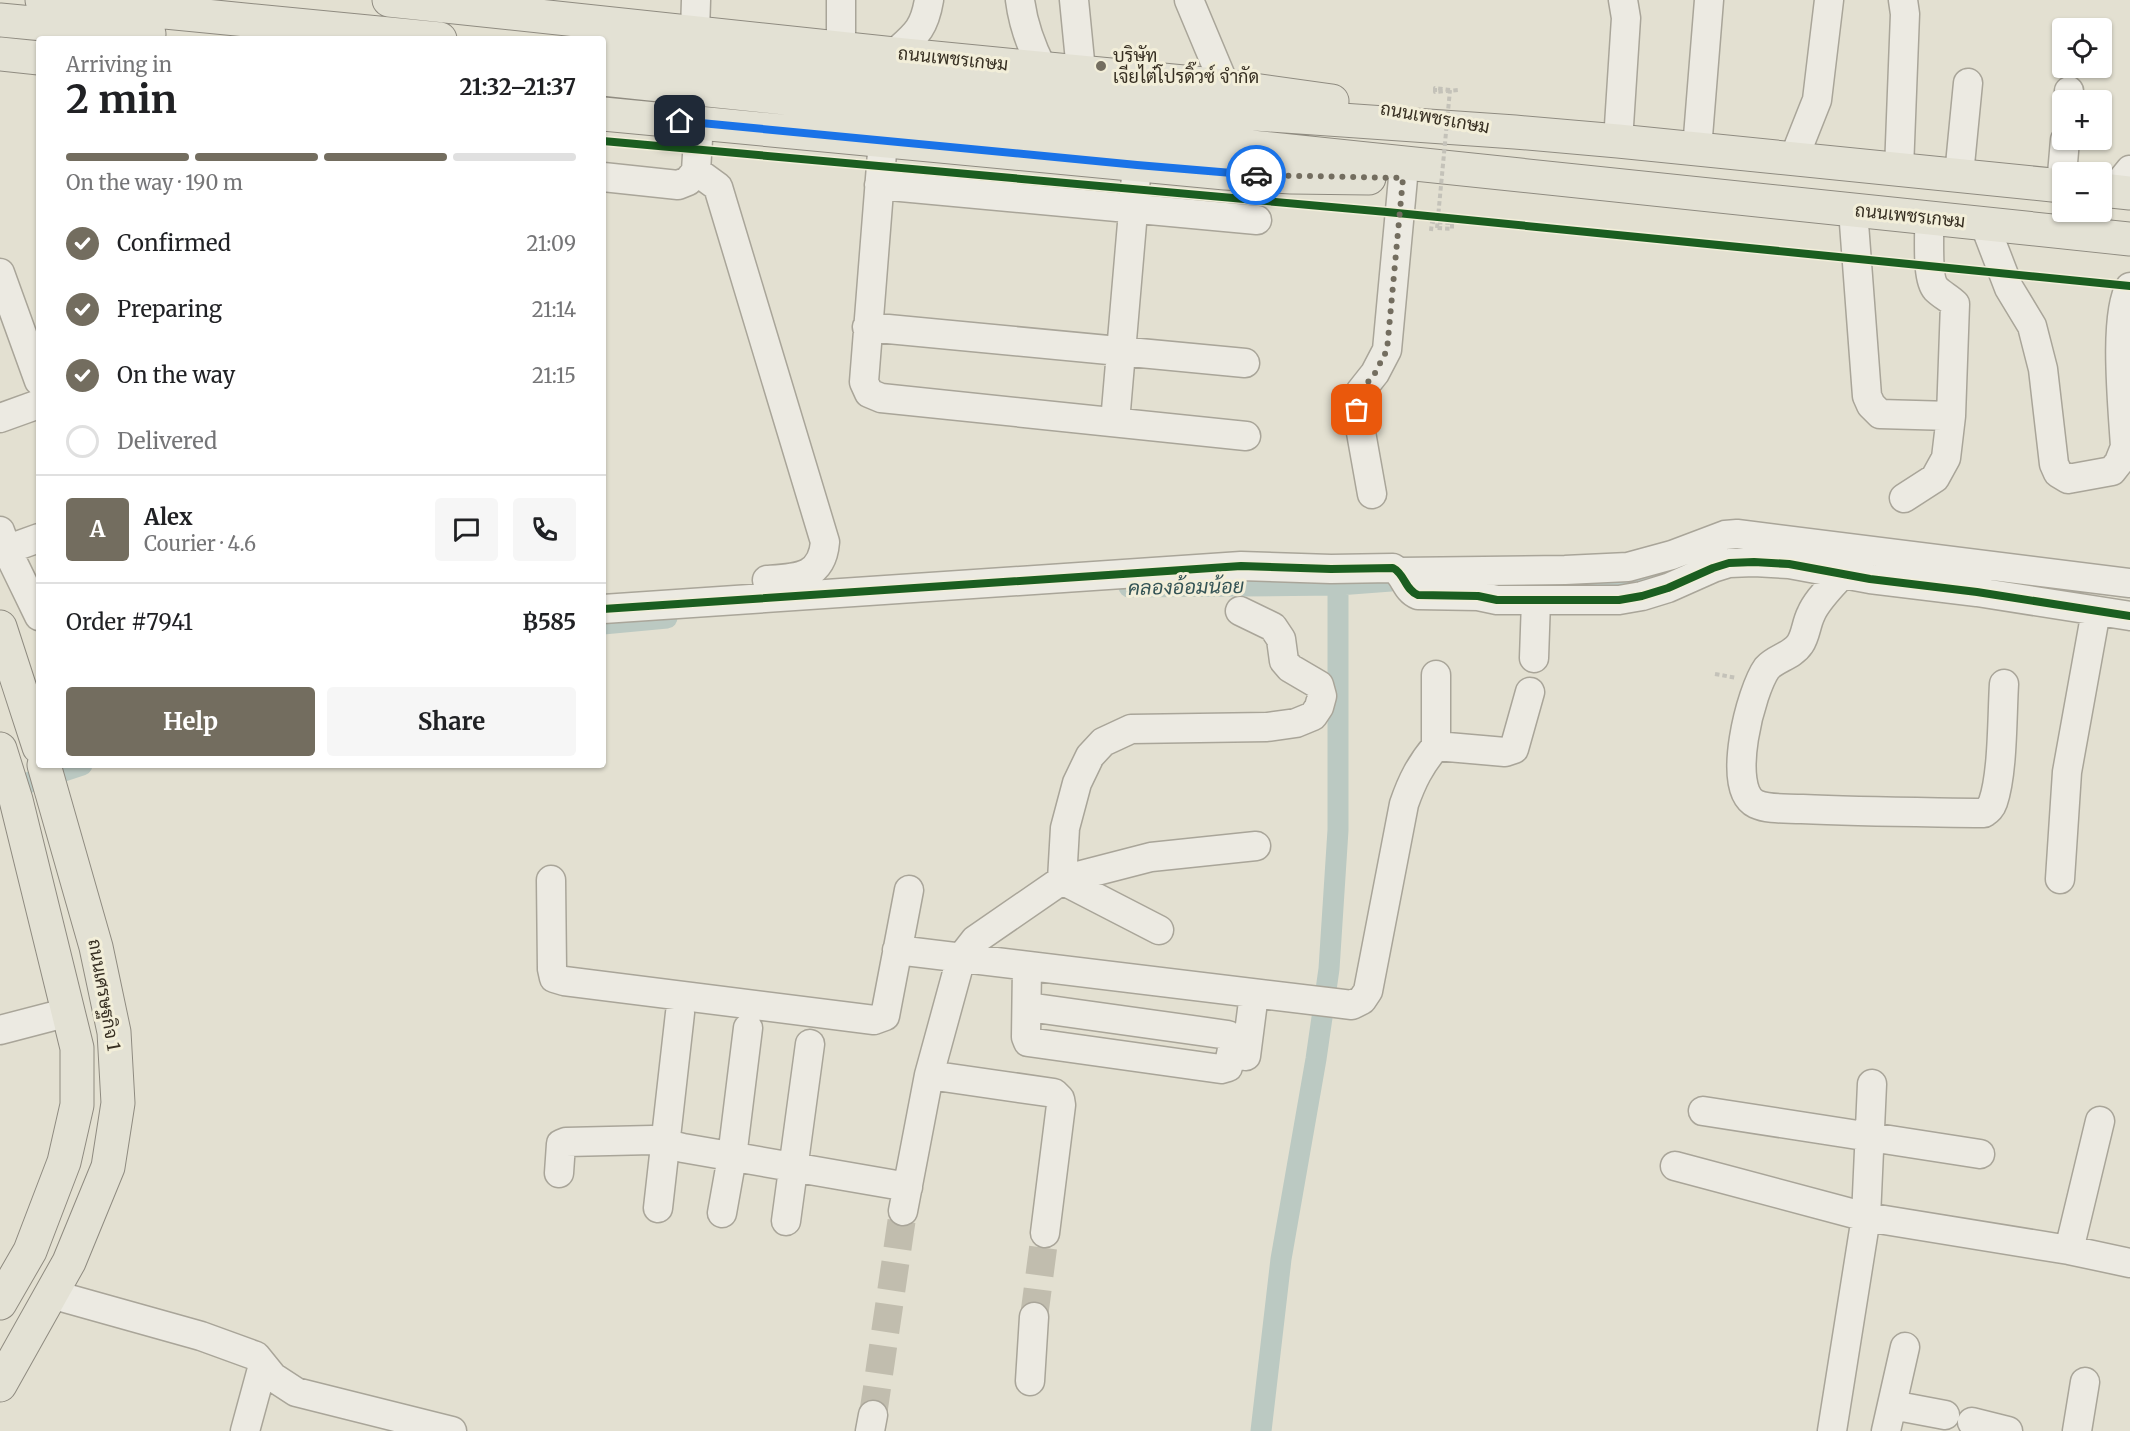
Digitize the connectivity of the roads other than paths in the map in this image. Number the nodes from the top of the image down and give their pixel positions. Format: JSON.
{"nodes":[{"id":1,"x":42,"y":0,"type":"edge"},
{"id":2,"x":696,"y":0,"type":"edge"},
{"id":3,"x":841,"y":0,"type":"edge"},
{"id":4,"x":929,"y":0,"type":"edge"},
{"id":5,"x":1020,"y":0,"type":"edge"},
{"id":6,"x":1074,"y":0,"type":"edge"},
{"id":7,"x":1189,"y":0,"type":"edge"},
{"id":8,"x":1623,"y":0,"type":"edge"},
{"id":9,"x":1709,"y":0,"type":"edge"},
{"id":10,"x":1829,"y":0,"type":"edge"},
{"id":11,"x":1903,"y":0,"type":"edge"},
{"id":12,"x":403,"y":1,"type":"edge"},
{"id":13,"x":0,"y":20,"type":"edge"},
{"id":14,"x":695,"y":32,"type":"junction"},
{"id":15,"x":173,"y":36,"type":"edge"},
{"id":16,"x":408,"y":36,"type":"edge"},
{"id":17,"x":841,"y":48,"type":"junction"},
{"id":18,"x":0,"y":54,"type":"edge"},
{"id":19,"x":606,"y":54,"type":"edge"},
{"id":20,"x":894,"y":54,"type":"junction"},
{"id":21,"x":36,"y":58,"type":"edge"},
{"id":22,"x":1042,"y":68,"type":"junction"},
{"id":23,"x":1081,"y":71,"type":"junction"},
{"id":24,"x":606,"y":80,"type":"edge"},
{"id":25,"x":1968,"y":83,"type":"dead end"},
{"id":26,"x":1225,"y":86,"type":"junction"},
{"id":27,"x":606,"y":114,"type":"edge"},
{"id":28,"x":699,"y":123,"type":"junction"},
{"id":29,"x":1515,"y":132,"type":"junction"},
{"id":30,"x":883,"y":141,"type":"junction"},
{"id":31,"x":1618,"y":141,"type":"junction"},
{"id":32,"x":1698,"y":149,"type":"junction"},
{"id":33,"x":1794,"y":158,"type":"junction"},
{"id":34,"x":1137,"y":165,"type":"junction"},
{"id":35,"x":1899,"y":168,"type":"junction"},
{"id":36,"x":696,"y":171,"type":"junction"},
{"id":37,"x":1511,"y":173,"type":"junction"},
{"id":38,"x":1959,"y":175,"type":"junction"},
{"id":39,"x":606,"y":177,"type":"edge"},
{"id":40,"x":1403,"y":178,"type":"junction"},
{"id":41,"x":879,"y":185,"type":"junction"},
{"id":42,"x":2052,"y":185,"type":"edge"},
{"id":43,"x":1133,"y":208,"type":"junction"},
{"id":44,"x":1853,"y":210,"type":"junction"},
{"id":45,"x":1929,"y":218,"type":"junction"},
{"id":46,"x":1257,"y":220,"type":"dead end"},
{"id":47,"x":1984,"y":223,"type":"junction"},
{"id":48,"x":2130,"y":239,"type":"edge"},
{"id":49,"x":0,"y":273,"type":"edge"},
{"id":50,"x":2130,"y":287,"type":"edge"},
{"id":51,"x":867,"y":327,"type":"junction"},
{"id":52,"x":1122,"y":352,"type":"junction"},
{"id":53,"x":1245,"y":363,"type":"dead end"},
{"id":54,"x":36,"y":373,"type":"edge"},
{"id":55,"x":36,"y":405,"type":"edge"},
{"id":56,"x":1951,"y":416,"type":"junction"},
{"id":57,"x":0,"y":418,"type":"edge"},
{"id":58,"x":1115,"y":423,"type":"junction"},
{"id":59,"x":1246,"y":436,"type":"dead end"},
{"id":60,"x":1372,"y":494,"type":"dead end"},
{"id":61,"x":1904,"y":498,"type":"dead end"},
{"id":62,"x":36,"y":539,"type":"edge"},
{"id":63,"x":2,"y":545,"type":"edge"},
{"id":64,"x":1841,"y":574,"type":"junction"},
{"id":65,"x":1404,"y":579,"type":"junction"},
{"id":66,"x":2130,"y":584,"type":"edge"},
{"id":67,"x":606,"y":591,"type":"edge"},
{"id":68,"x":1536,"y":601,"type":"junction"},
{"id":69,"x":606,"y":609,"type":"edge"},
{"id":70,"x":36,"y":610,"type":"edge"},
{"id":71,"x":2096,"y":611,"type":"junction"},
{"id":72,"x":1240,"y":612,"type":"dead end"},
{"id":73,"x":2130,"y":616,"type":"edge"},
{"id":74,"x":0,"y":627,"type":"edge"},
{"id":75,"x":1534,"y":658,"type":"dead end"},
{"id":76,"x":1436,"y":675,"type":"dead end"},
{"id":77,"x":2004,"y":684,"type":"dead end"},
{"id":78,"x":1530,"y":692,"type":"dead end"},
{"id":79,"x":36,"y":738,"type":"edge"},
{"id":80,"x":1436,"y":746,"type":"junction"},
{"id":81,"x":2,"y":754,"type":"edge"},
{"id":82,"x":49,"y":779,"type":"edge"},
{"id":83,"x":1256,"y":846,"type":"dead end"},
{"id":84,"x":2060,"y":879,"type":"dead end"},
{"id":85,"x":551,"y":880,"type":"dead end"},
{"id":86,"x":1062,"y":880,"type":"junction"},
{"id":87,"x":909,"y":890,"type":"dead end"},
{"id":88,"x":1159,"y":930,"type":"dead end"},
{"id":89,"x":897,"y":950,"type":"junction"},
{"id":90,"x":961,"y":958,"type":"junction"},
{"id":91,"x":1027,"y":966,"type":"junction"},
{"id":92,"x":1254,"y":994,"type":"junction"},
{"id":93,"x":1028,"y":1007,"type":"junction"},
{"id":94,"x":69,"y":1012,"type":"junction"},
{"id":95,"x":680,"y":1013,"type":"dead end"},
{"id":96,"x":748,"y":1028,"type":"dead end"},
{"id":97,"x":0,"y":1030,"type":"edge"},
{"id":98,"x":810,"y":1044,"type":"dead end"},
{"id":99,"x":1246,"y":1056,"type":"dead end"},
{"id":100,"x":929,"y":1075,"type":"junction"},
{"id":101,"x":1872,"y":1084,"type":"dead end"},
{"id":102,"x":1703,"y":1111,"type":"dead end"},
{"id":103,"x":2100,"y":1121,"type":"dead end"},
{"id":104,"x":1870,"y":1138,"type":"junction"},
{"id":105,"x":666,"y":1143,"type":"junction"},
{"id":106,"x":1980,"y":1154,"type":"dead end"},
{"id":107,"x":732,"y":1157,"type":"junction"},
{"id":108,"x":1675,"y":1166,"type":"dead end"},
{"id":109,"x":795,"y":1168,"type":"junction"},
{"id":110,"x":559,"y":1173,"type":"dead end"},
{"id":111,"x":658,"y":1208,"type":"dead end"},
{"id":112,"x":722,"y":1213,"type":"dead end"},
{"id":113,"x":1866,"y":1217,"type":"junction"},
{"id":114,"x":786,"y":1221,"type":"dead end"},
{"id":115,"x":1045,"y":1233,"type":"tunnel mouth"},
{"id":116,"x":2069,"y":1250,"type":"junction"},
{"id":117,"x":2130,"y":1263,"type":"edge"},
{"id":118,"x":51,"y":1294,"type":"junction"},
{"id":119,"x":0,"y":1303,"type":"edge"},
{"id":120,"x":1034,"y":1317,"type":"tunnel mouth"},
{"id":121,"x":1905,"y":1347,"type":"dead end"},
{"id":122,"x":263,"y":1365,"type":"junction"},
{"id":123,"x":1030,"y":1381,"type":"dead end"},
{"id":124,"x":2085,"y":1382,"type":"dead end"},
{"id":125,"x":0,"y":1385,"type":"edge"},
{"id":126,"x":1889,"y":1418,"type":"edge"},
{"id":127,"x":245,"y":1431,"type":"edge"},
{"id":128,"x":452,"y":1431,"type":"edge"},
{"id":129,"x":1832,"y":1431,"type":"edge"},
{"id":130,"x":2008,"y":1431,"type":"edge"},
{"id":131,"x":2077,"y":1431,"type":"edge"}],
"edges":[{"from":1,"to":16,"type":"main road"},
{"from":2,"to":14,"type":"street"},
{"from":3,"to":17,"type":"street"},
{"from":4,"to":20,"type":"street"},
{"from":5,"to":22,"type":"street"},
{"from":6,"to":23,"type":"street"},
{"from":7,"to":26,"type":"street"},
{"from":8,"to":31,"type":"street"},
{"from":9,"to":32,"type":"street"},
{"from":10,"to":33,"type":"street"},
{"from":11,"to":35,"type":"street"},
{"from":12,"to":14,"type":"main road","name":"ถนนเพชรเกษม"},
{"from":13,"to":15,"type":"main road"},
{"from":14,"to":17,"type":"main road","name":"ถนนเพชรเกษม"},
{"from":17,"to":20,"type":"main road","name":"ถนนเพชรเกษม"},
{"from":18,"to":21,"type":"main road"},
{"from":19,"to":29,"type":"main road","name":"ถนนเพชรเกษม"},
{"from":20,"to":22,"type":"main road","name":"ถนนเพชรเกษม"},
{"from":22,"to":23,"type":"main road","name":"ถนนเพชรเกษม"},
{"from":23,"to":26,"type":"main road","name":"ถนนเพชรเกษม"},
{"from":24,"to":37,"type":"main road","name":"ถนนเพชรเกษม"},
{"from":25,"to":38,"type":"street"},
{"from":26,"to":29,"type":"main road","name":"ถนนเพชรเกษม"},
{"from":27,"to":28,"type":"main road","name":"ถนนเพชรเกษม"},
{"from":28,"to":30,"type":"main road","name":"ถนนเพชรเกษม"},
{"from":28,"to":36,"type":"street"},
{"from":29,"to":31,"type":"main road","name":"ถนนเพชรเกษม"},
{"from":30,"to":34,"type":"main road","name":"ถนนเพชรเกษม"},
{"from":30,"to":41,"type":"street"},
{"from":31,"to":32,"type":"main road","name":"ถนนเพชรเกษม"},
{"from":32,"to":33,"type":"main road","name":"ถนนเพชรเกษม"},
{"from":33,"to":35,"type":"main road","name":"ถนนเพชรเกษม"},
{"from":34,"to":40,"type":"main road","name":"ถนนเพชรเกษม"},
{"from":34,"to":43,"type":"street"},
{"from":35,"to":38,"type":"main road","name":"ถนนเพชรเกษม"},
{"from":36,"to":39,"type":"street"},
{"from":36,"to":67,"type":"street"},
{"from":37,"to":40,"type":"main road","name":"ถนนเพชรเกษม"},
{"from":37,"to":44,"type":"main road","name":"ถนนเพชรเกษม"},
{"from":38,"to":42,"type":"main road","name":"ถนนเพชรเกษม"},
{"from":40,"to":60,"type":"street"},
{"from":41,"to":43,"type":"street"},
{"from":41,"to":51,"type":"street"},
{"from":43,"to":46,"type":"street"},
{"from":43,"to":52,"type":"street"},
{"from":44,"to":45,"type":"main road","name":"ถนนเพชรเกษม"},
{"from":44,"to":56,"type":"street"},
{"from":45,"to":47,"type":"main road","name":"ถนนเพชรเกษม"},
{"from":45,"to":56,"type":"street"},
{"from":47,"to":48,"type":"main road","name":"ถนนเพชรเกษม"},
{"from":47,"to":50,"type":"street"},
{"from":49,"to":54,"type":"street"},
{"from":51,"to":52,"type":"street"},
{"from":51,"to":58,"type":"street"},
{"from":52,"to":53,"type":"street"},
{"from":52,"to":58,"type":"street"},
{"from":55,"to":57,"type":"street"},
{"from":56,"to":61,"type":"street"},
{"from":58,"to":59,"type":"street"},
{"from":62,"to":63,"type":"street"},
{"from":63,"to":70,"type":"street"},
{"from":64,"to":68,"type":"street"},
{"from":64,"to":71,"type":"street"},
{"from":64,"to":77,"type":"street"},
{"from":65,"to":66,"type":"street"},
{"from":65,"to":68,"type":"street"},
{"from":65,"to":69,"type":"street"},
{"from":68,"to":75,"type":"street"},
{"from":71,"to":73,"type":"street"},
{"from":71,"to":84,"type":"street"},
{"from":72,"to":86,"type":"street"},
{"from":74,"to":79,"type":"main road"},
{"from":76,"to":80,"type":"street"},
{"from":78,"to":80,"type":"street"},
{"from":80,"to":92,"type":"street"},
{"from":81,"to":94,"type":"main road","name":"ถนนเศรษฐกิจ 1"},
{"from":82,"to":118,"type":"main road","name":"ถนนเศรษฐกิจ 1"},
{"from":83,"to":86,"type":"street"},
{"from":85,"to":89,"type":"street"},
{"from":86,"to":88,"type":"street"},
{"from":86,"to":90,"type":"street"},
{"from":87,"to":89,"type":"street"},
{"from":89,"to":90,"type":"street"},
{"from":90,"to":91,"type":"street"},
{"from":90,"to":100,"type":"street"},
{"from":91,"to":92,"type":"street"},
{"from":91,"to":93,"type":"street"},
{"from":92,"to":99,"type":"street"},
{"from":93,"to":93,"type":"street"},
{"from":94,"to":97,"type":"street"},
{"from":94,"to":119,"type":"main road","name":"ถนนเศรษฐกิจ 1"},
{"from":95,"to":105,"type":"street"},
{"from":96,"to":107,"type":"street"},
{"from":98,"to":109,"type":"street"},
{"from":100,"to":109,"type":"street"},
{"from":100,"to":115,"type":"street"},
{"from":101,"to":104,"type":"street"},
{"from":102,"to":104,"type":"street"},
{"from":103,"to":116,"type":"street"},
{"from":104,"to":106,"type":"street"},
{"from":104,"to":113,"type":"street"},
{"from":105,"to":107,"type":"street"},
{"from":105,"to":110,"type":"street"},
{"from":105,"to":111,"type":"street"},
{"from":107,"to":109,"type":"street"},
{"from":107,"to":112,"type":"street"},
{"from":108,"to":113,"type":"street"},
{"from":109,"to":114,"type":"street"},
{"from":113,"to":116,"type":"street"},
{"from":113,"to":129,"type":"street"},
{"from":116,"to":117,"type":"street"},
{"from":118,"to":122,"type":"street"},
{"from":118,"to":125,"type":"main road","name":"ถนนเศรษฐกิจ 1"},
{"from":120,"to":123,"type":"street"},
{"from":121,"to":126,"type":"street"},
{"from":122,"to":127,"type":"street"},
{"from":122,"to":128,"type":"street"},
{"from":124,"to":131,"type":"street"},
{"from":126,"to":130,"type":"street"}]}
